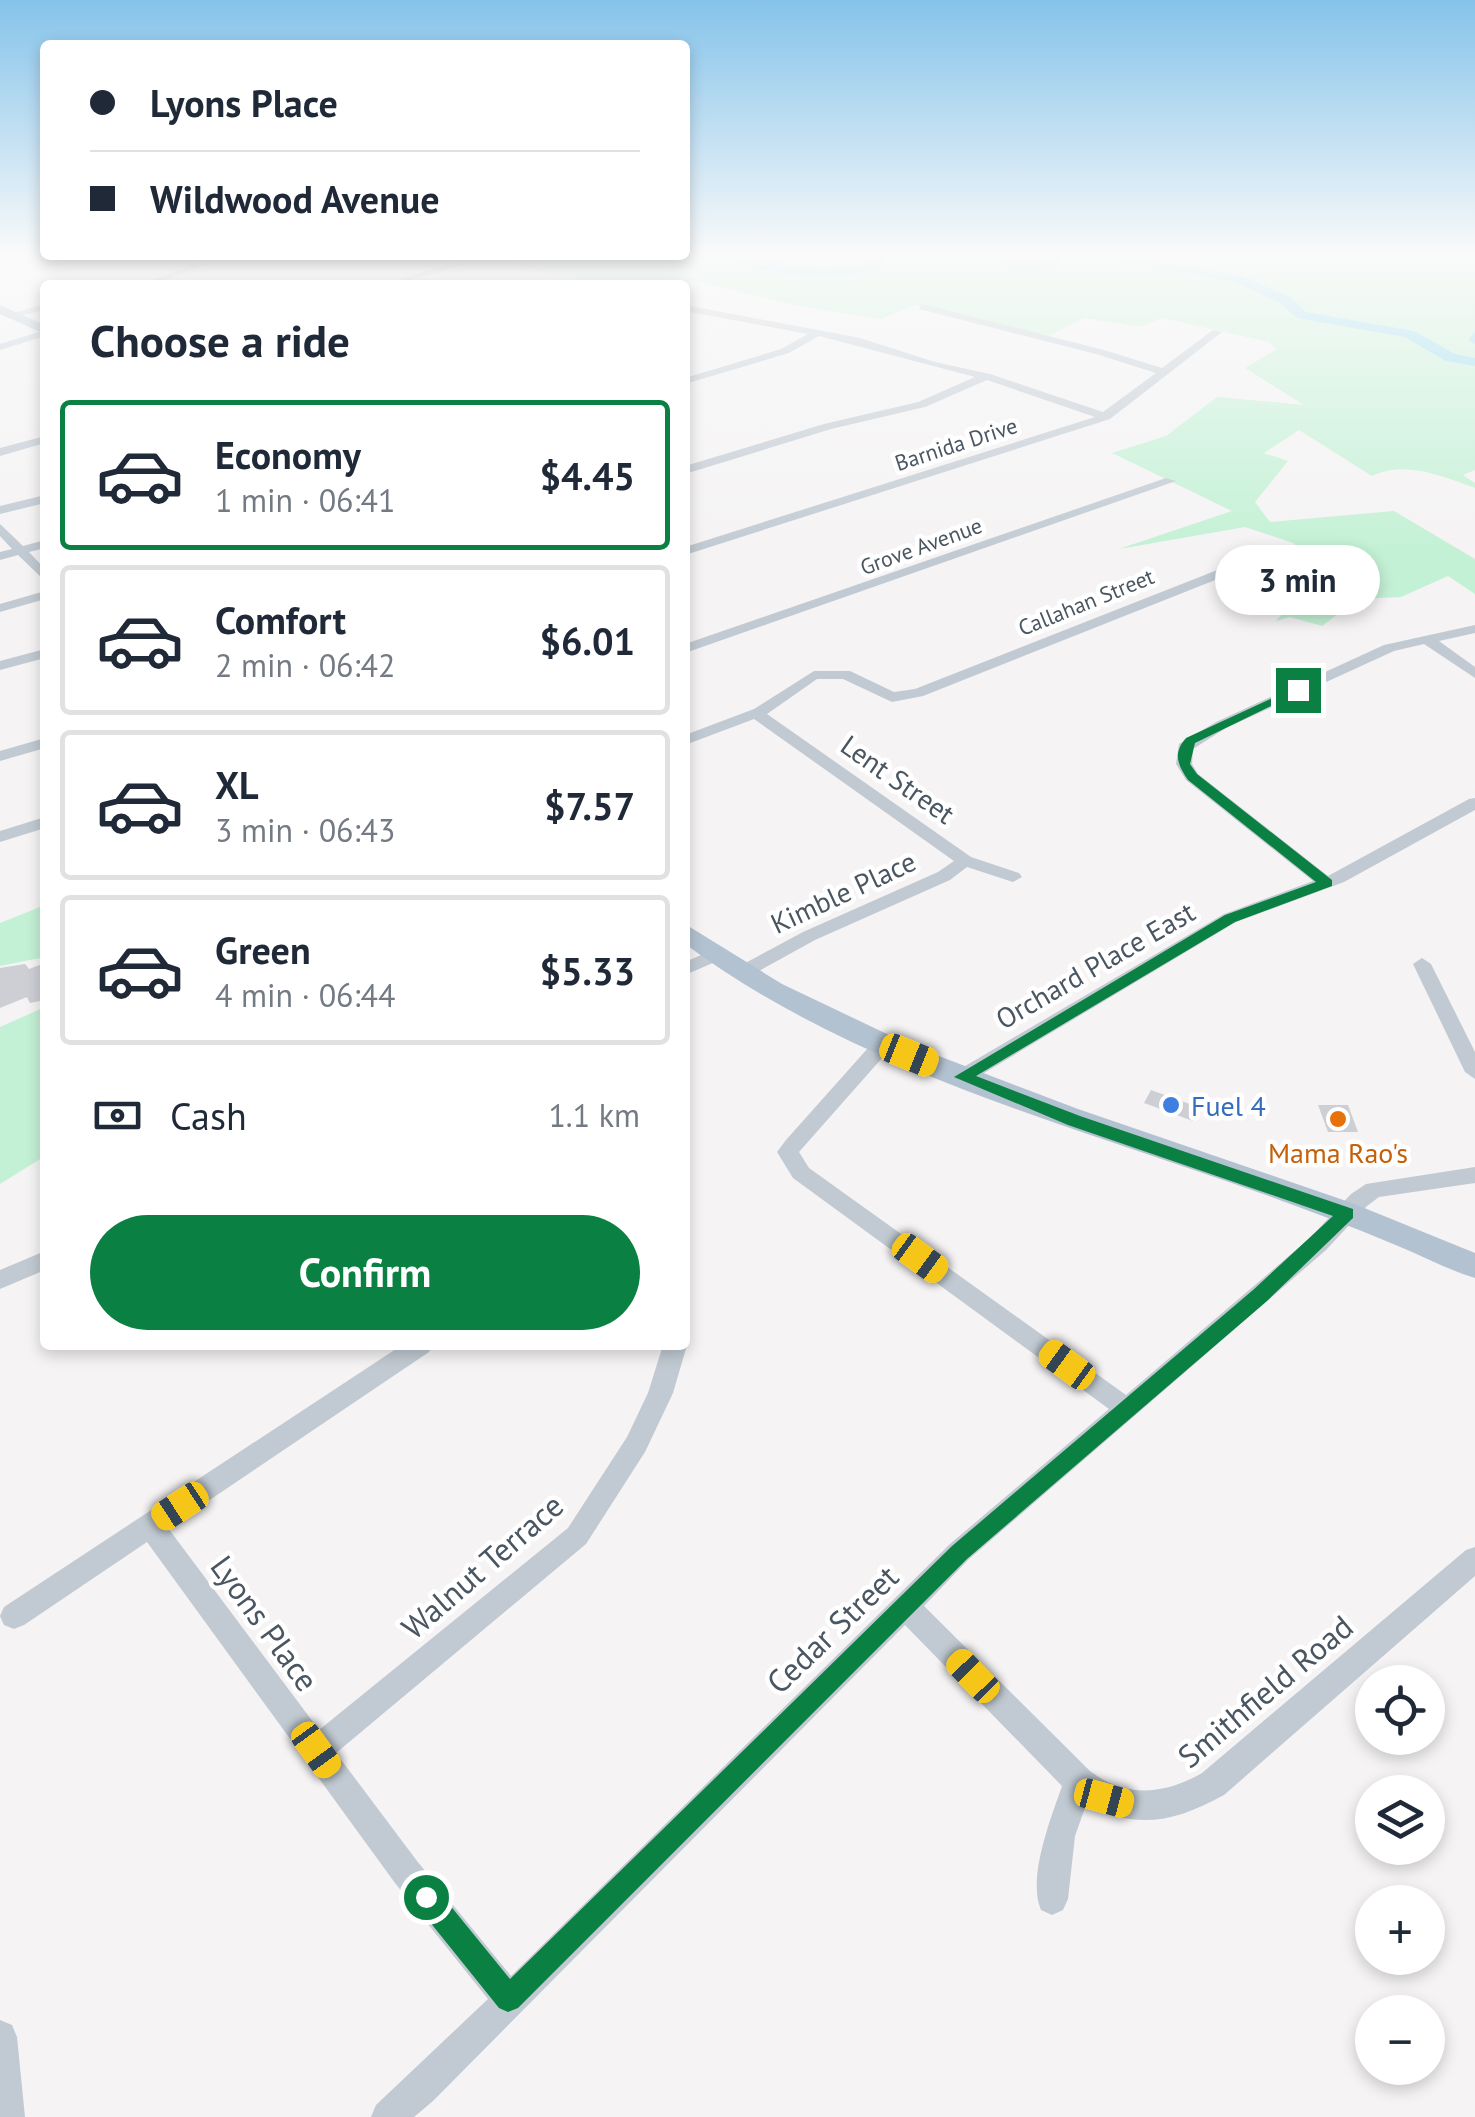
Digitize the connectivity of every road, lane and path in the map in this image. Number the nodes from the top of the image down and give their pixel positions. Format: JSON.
{"nodes":[{"id":1,"x":775,"y":355,"type":"edge"},
{"id":2,"x":902,"y":355,"type":"edge"},
{"id":3,"x":1109,"y":355,"type":"edge"},
{"id":4,"x":1188,"y":355,"type":"edge"},
{"id":5,"x":1166,"y":372,"type":"junction"},
{"id":6,"x":986,"y":376,"type":"junction"},
{"id":7,"x":690,"y":380,"type":"edge"},
{"id":8,"x":1106,"y":417,"type":"junction"},
{"id":9,"x":40,"y":440,"type":"edge"},
{"id":10,"x":0,"y":452,"type":"edge"},
{"id":11,"x":690,"y":468,"type":"edge"},
{"id":12,"x":1170,"y":480,"type":"dead end"},
{"id":13,"x":40,"y":500,"type":"edge"},
{"id":14,"x":0,"y":510,"type":"edge"},
{"id":15,"x":0,"y":528,"type":"edge"},
{"id":16,"x":40,"y":545,"type":"edge"},
{"id":17,"x":690,"y":549,"type":"edge"},
{"id":18,"x":1281,"y":549,"type":"dead end"},
{"id":19,"x":21,"y":550,"type":"junction"},
{"id":20,"x":0,"y":556,"type":"edge"},
{"id":21,"x":40,"y":571,"type":"edge"},
{"id":22,"x":40,"y":596,"type":"edge"},
{"id":23,"x":0,"y":608,"type":"edge"},
{"id":24,"x":1475,"y":630,"type":"edge"},
{"id":25,"x":1426,"y":639,"type":"junction"},
{"id":26,"x":690,"y":647,"type":"edge"},
{"id":27,"x":40,"y":654,"type":"edge"},
{"id":28,"x":0,"y":666,"type":"edge"},
{"id":29,"x":1475,"y":674,"type":"edge"},
{"id":30,"x":756,"y":714,"type":"junction"},
{"id":31,"x":690,"y":738,"type":"edge"},
{"id":32,"x":40,"y":744,"type":"edge"},
{"id":33,"x":0,"y":756,"type":"edge"},
{"id":34,"x":1475,"y":803,"type":"edge"},
{"id":35,"x":40,"y":824,"type":"edge"},
{"id":36,"x":0,"y":837,"type":"edge"},
{"id":37,"x":965,"y":862,"type":"junction"},
{"id":38,"x":1014,"y":877,"type":"dead end"},
{"id":39,"x":1326,"y":883,"type":"junction"},
{"id":40,"x":690,"y":936,"type":"edge"},
{"id":41,"x":715,"y":955,"type":"junction"},
{"id":42,"x":1422,"y":964,"type":"dead end"},
{"id":43,"x":690,"y":967,"type":"edge"},
{"id":44,"x":742,"y":972,"type":"junction"},
{"id":45,"x":882,"y":1044,"type":"junction"},
{"id":46,"x":1475,"y":1072,"type":"edge"},
{"id":47,"x":962,"y":1077,"type":"junction"},
{"id":48,"x":1475,"y":1175,"type":"edge"},
{"id":49,"x":1346,"y":1214,"type":"junction"},
{"id":50,"x":40,"y":1262,"type":"edge"},
{"id":51,"x":1475,"y":1266,"type":"edge"},
{"id":52,"x":0,"y":1280,"type":"edge"},
{"id":53,"x":414,"y":1350,"type":"edge"},
{"id":54,"x":673,"y":1350,"type":"edge"},
{"id":55,"x":1126,"y":1408,"type":"junction"},
{"id":56,"x":150,"y":1526,"type":"junction"},
{"id":57,"x":1475,"y":1559,"type":"edge"},
{"id":58,"x":905,"y":1606,"type":"junction"},
{"id":59,"x":14,"y":1616,"type":"dead end"},
{"id":60,"x":316,"y":1750,"type":"junction"},
{"id":61,"x":1079,"y":1782,"type":"junction"},
{"id":62,"x":1052,"y":1899,"type":"dead end"},
{"id":63,"x":508,"y":1998,"type":"junction"},
{"id":64,"x":0,"y":2037,"type":"edge"},
{"id":65,"x":8,"y":2117,"type":"edge"},
{"id":66,"x":388,"y":2117,"type":"edge"}],
"edges":[{"from":1,"to":7,"type":"street"},
{"from":2,"to":6,"type":"street"},
{"from":3,"to":5,"type":"street"},
{"from":4,"to":5,"type":"street","name":"Barnida Drive"},
{"from":5,"to":8,"type":"street","name":"Barnida Drive"},
{"from":6,"to":8,"type":"street"},
{"from":6,"to":11,"type":"street"},
{"from":8,"to":17,"type":"street","name":"Barnida Drive"},
{"from":9,"to":10,"type":"street"},
{"from":12,"to":26,"type":"street","name":"Grove Avenue"},
{"from":13,"to":14,"type":"street"},
{"from":15,"to":19,"type":"street"},
{"from":16,"to":19,"type":"street"},
{"from":18,"to":30,"type":"street","name":"Callahan Street"},
{"from":19,"to":20,"type":"street"},
{"from":19,"to":21,"type":"street"},
{"from":22,"to":23,"type":"street"},
{"from":24,"to":25,"type":"street"},
{"from":25,"to":29,"type":"street"},
{"from":25,"to":39,"type":"street"},
{"from":27,"to":28,"type":"street"},
{"from":30,"to":31,"type":"street"},
{"from":30,"to":37,"type":"street","name":"Lent Street"},
{"from":32,"to":33,"type":"street"},
{"from":34,"to":39,"type":"street","name":"Orchard Place East"},
{"from":35,"to":36,"type":"street"},
{"from":37,"to":38,"type":"street","name":"Lent Street"},
{"from":37,"to":44,"type":"street","name":"Kimble Place"},
{"from":39,"to":47,"type":"street","name":"Orchard Place East"},
{"from":40,"to":41,"type":"main road"},
{"from":41,"to":43,"type":"street"},
{"from":41,"to":44,"type":"main road"},
{"from":42,"to":46,"type":"street"},
{"from":44,"to":45,"type":"main road"},
{"from":45,"to":47,"type":"main road"},
{"from":45,"to":55,"type":"street"},
{"from":47,"to":49,"type":"main road"},
{"from":48,"to":49,"type":"street","name":"Cedar Street"},
{"from":49,"to":51,"type":"main road"},
{"from":49,"to":55,"type":"street","name":"Cedar Street"},
{"from":50,"to":52,"type":"street"},
{"from":53,"to":56,"type":"street"},
{"from":54,"to":60,"type":"street","name":"Walnut Terrace"},
{"from":55,"to":58,"type":"street","name":"Cedar Street"},
{"from":56,"to":59,"type":"street"},
{"from":56,"to":60,"type":"street","name":"Lyons Place"},
{"from":57,"to":61,"type":"street","name":"Smithfield Road"},
{"from":58,"to":61,"type":"street","name":"Smithfield Road"},
{"from":58,"to":63,"type":"street","name":"Cedar Street"},
{"from":60,"to":63,"type":"street","name":"Lyons Place"},
{"from":61,"to":62,"type":"street"},
{"from":63,"to":66,"type":"street","name":"Cedar Street"},
{"from":64,"to":65,"type":"street"}]}
